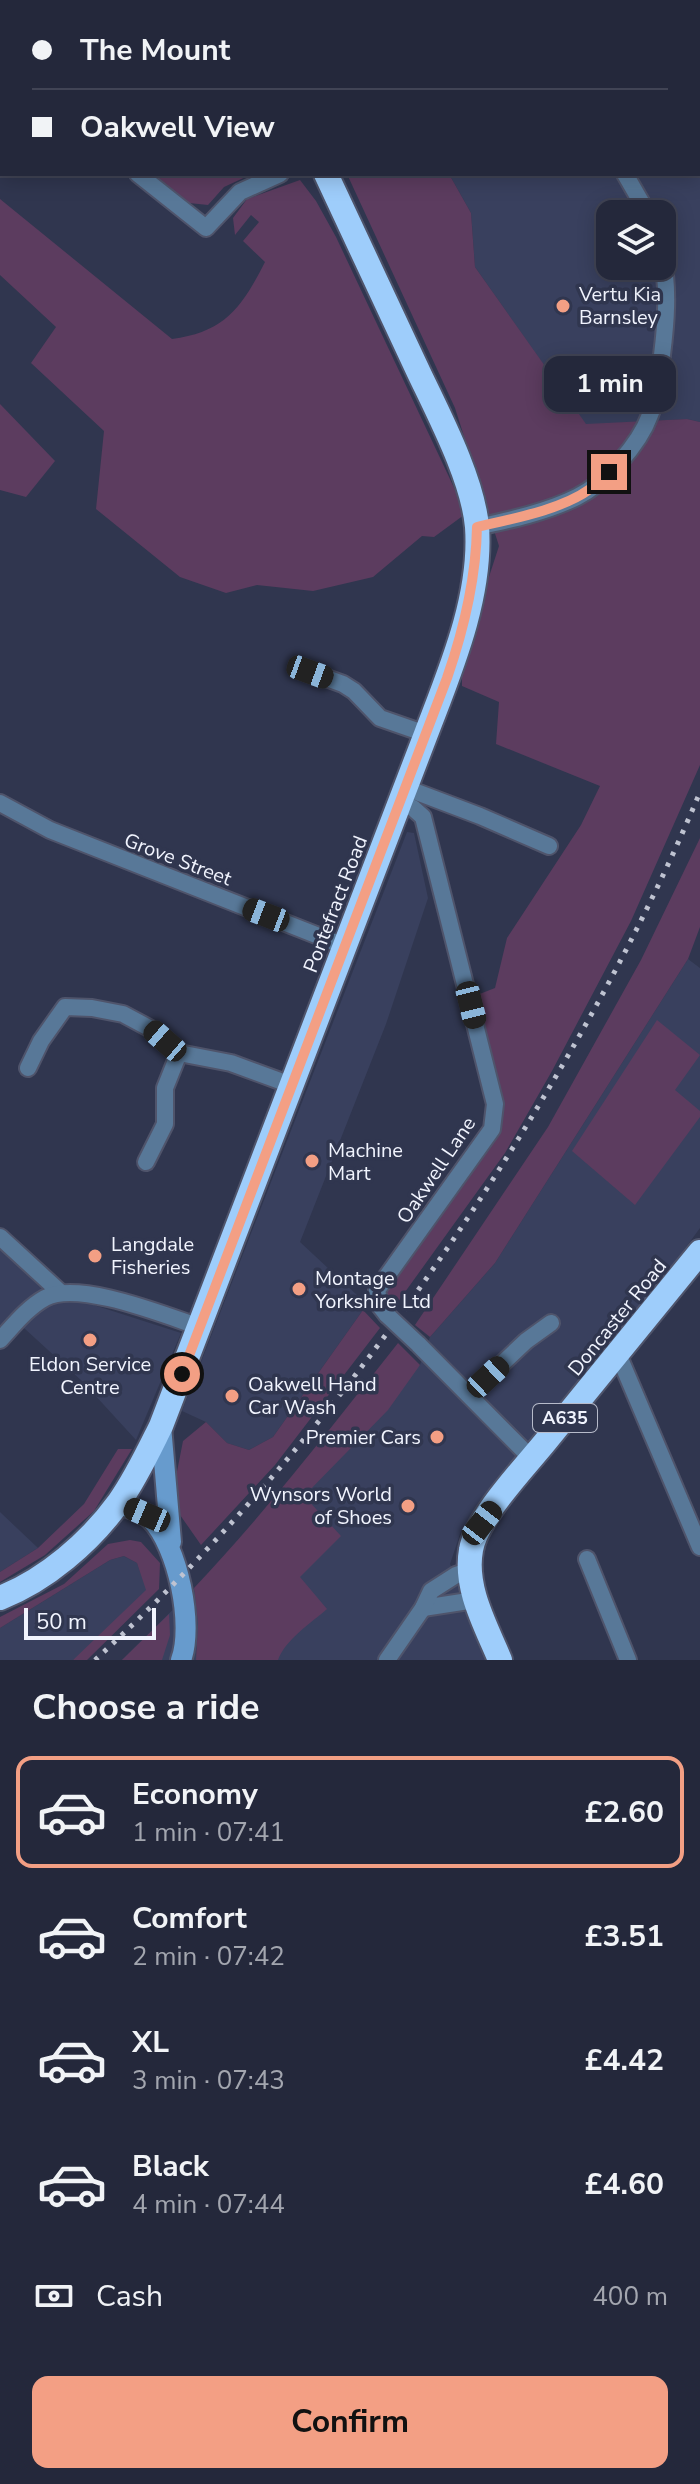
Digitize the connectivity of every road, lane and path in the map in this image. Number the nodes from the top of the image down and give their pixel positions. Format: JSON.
{"nodes":[{"id":1,"x":141,"y":176,"type":"edge"},
{"id":2,"x":276,"y":176,"type":"edge"},
{"id":3,"x":327,"y":176,"type":"edge"},
{"id":4,"x":626,"y":176,"type":"edge"},
{"id":5,"x":640,"y":200,"type":"edge"},
{"id":6,"x":667,"y":280,"type":"edge"},
{"id":7,"x":477,"y":527,"type":"junction"},
{"id":8,"x":310,"y":672,"type":"dead end"},
{"id":9,"x":426,"y":734,"type":"junction"},
{"id":10,"x":403,"y":796,"type":"junction"},
{"id":11,"x":0,"y":803,"type":"edge"},
{"id":12,"x":549,"y":846,"type":"dead end"},
{"id":13,"x":344,"y":946,"type":"junction"},
{"id":14,"x":179,"y":1053,"type":"junction"},
{"id":15,"x":28,"y":1068,"type":"dead end"},
{"id":16,"x":291,"y":1085,"type":"junction"},
{"id":17,"x":146,"y":1162,"type":"dead end"},
{"id":18,"x":0,"y":1237,"type":"edge"},
{"id":19,"x":700,"y":1252,"type":"edge"},
{"id":20,"x":61,"y":1293,"type":"junction"},
{"id":21,"x":551,"y":1323,"type":"dead end"},
{"id":22,"x":200,"y":1327,"type":"junction"},
{"id":23,"x":0,"y":1340,"type":"edge"},
{"id":24,"x":618,"y":1354,"type":"junction"},
{"id":25,"x":469,"y":1395,"type":"junction"},
{"id":26,"x":161,"y":1426,"type":"junction"},
{"id":27,"x":532,"y":1459,"type":"junction"},
{"id":28,"x":118,"y":1503,"type":"junction"},
{"id":29,"x":700,"y":1547,"type":"edge"},
{"id":30,"x":173,"y":1558,"type":"junction"},
{"id":31,"x":587,"y":1559,"type":"dead end"},
{"id":32,"x":470,"y":1570,"type":"junction"},
{"id":33,"x":0,"y":1598,"type":"edge"},
{"id":34,"x":475,"y":1600,"type":"junction"},
{"id":35,"x":423,"y":1608,"type":"junction"},
{"id":36,"x":181,"y":1660,"type":"edge"},
{"id":37,"x":387,"y":1660,"type":"edge"},
{"id":38,"x":500,"y":1660,"type":"edge"},
{"id":39,"x":628,"y":1660,"type":"edge"}],
"edges":[{"from":1,"to":2,"type":"street"},
{"from":3,"to":7,"type":"highway","name":"Pontefract Road"},
{"from":4,"to":5,"type":"street"},
{"from":6,"to":7,"type":"street"},
{"from":7,"to":9,"type":"highway","name":"Pontefract Road"},
{"from":8,"to":9,"type":"street"},
{"from":9,"to":10,"type":"highway","name":"Pontefract Road"},
{"from":10,"to":12,"type":"street"},
{"from":10,"to":13,"type":"highway","name":"Pontefract Road"},
{"from":10,"to":25,"type":"street","name":"Oakwell Lane","bridge":true},
{"from":11,"to":13,"type":"street","name":"Grove Street"},
{"from":13,"to":16,"type":"highway","name":"Pontefract Road"},
{"from":14,"to":15,"type":"street"},
{"from":14,"to":16,"type":"street"},
{"from":14,"to":17,"type":"street"},
{"from":16,"to":22,"type":"highway","name":"Pontefract Road"},
{"from":18,"to":20,"type":"street"},
{"from":19,"to":24,"type":"highway","name":"Doncaster Road","number":"A635"},
{"from":20,"to":22,"type":"street"},
{"from":20,"to":23,"type":"street"},
{"from":21,"to":25,"type":"street"},
{"from":22,"to":26,"type":"highway","name":"Pontefract Road"},
{"from":24,"to":27,"type":"highway","name":"Doncaster Road","number":"A635"},
{"from":24,"to":29,"type":"street"},
{"from":25,"to":27,"type":"street","name":"Oakwell Lane"},
{"from":26,"to":28,"type":"highway","name":"Pontefract Road"},
{"from":26,"to":30,"type":"street"},
{"from":27,"to":32,"type":"highway","name":"Doncaster Road","number":"A635"},
{"from":28,"to":30,"type":"street"},
{"from":28,"to":33,"type":"highway","name":"Pontefract Road"},
{"from":30,"to":36,"type":"street"},
{"from":31,"to":39,"type":"street"},
{"from":32,"to":34,"type":"highway","name":"Doncaster Road","number":"A635"},
{"from":32,"to":35,"type":"street"},
{"from":34,"to":35,"type":"street"},
{"from":34,"to":38,"type":"highway","number":"A635"},
{"from":35,"to":37,"type":"street"}]}
